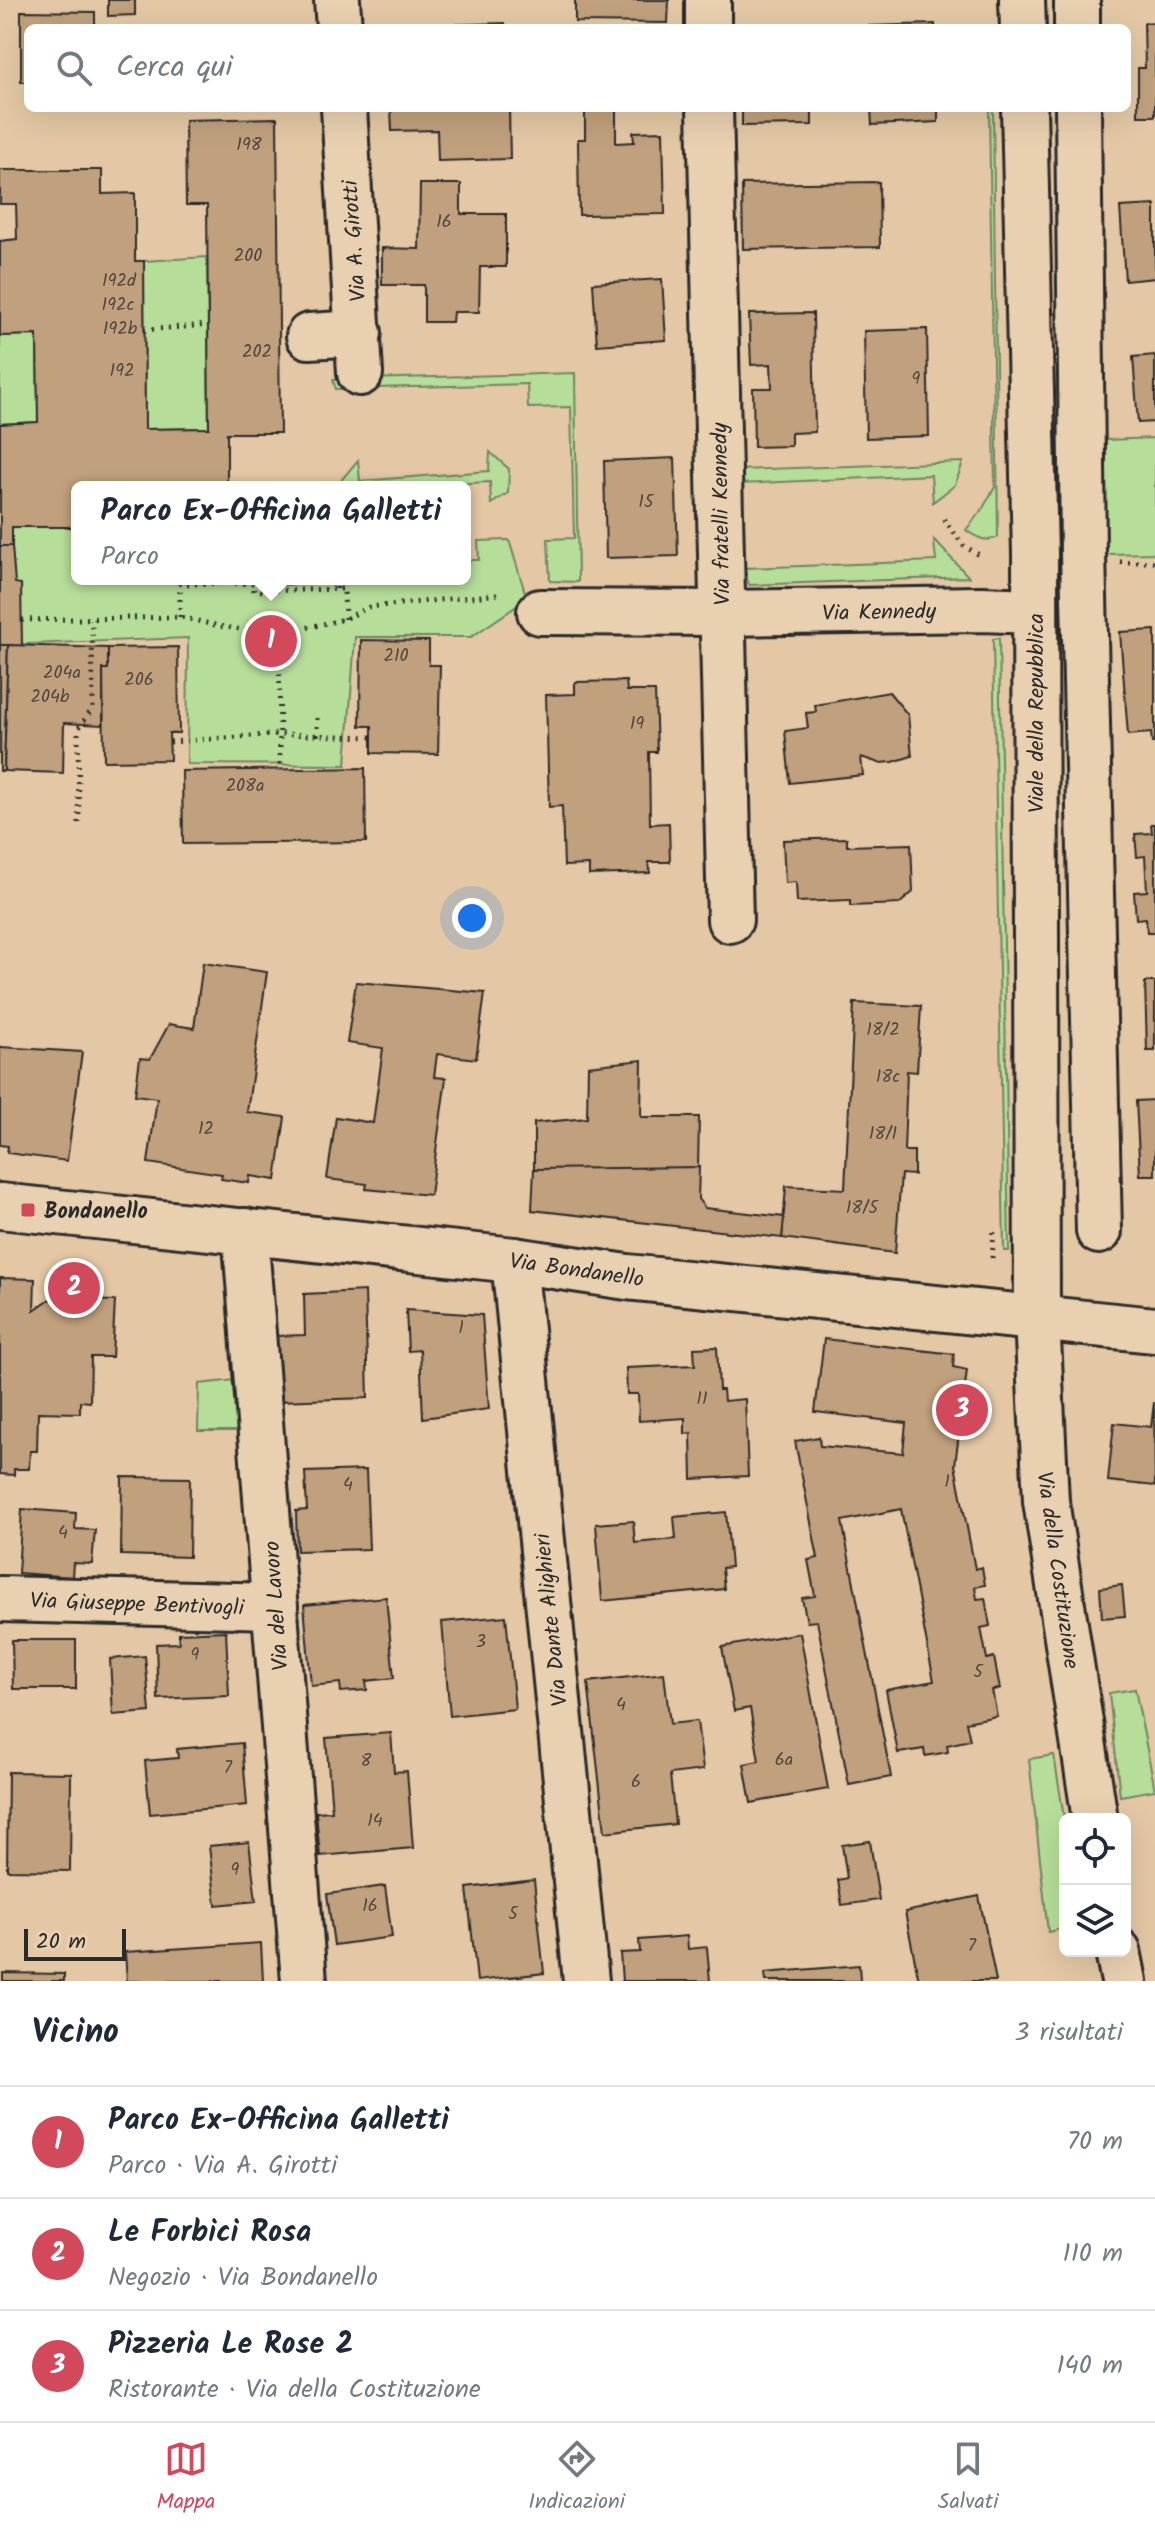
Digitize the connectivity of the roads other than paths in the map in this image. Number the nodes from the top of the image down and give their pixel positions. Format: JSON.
{"nodes":[{"id":1,"x":337,"y":0,"type":"edge"},
{"id":2,"x":708,"y":0,"type":"edge"},
{"id":3,"x":1022,"y":0,"type":"edge"},
{"id":4,"x":1077,"y":0,"type":"edge"},
{"id":5,"x":339,"y":24,"type":"edge"},
{"id":6,"x":708,"y":24,"type":"edge"},
{"id":7,"x":1023,"y":24,"type":"edge"},
{"id":8,"x":1077,"y":24,"type":"edge"},
{"id":9,"x":344,"y":112,"type":"edge"},
{"id":10,"x":710,"y":112,"type":"edge"},
{"id":11,"x":1024,"y":112,"type":"edge"},
{"id":12,"x":1078,"y":112,"type":"edge"},
{"id":13,"x":309,"y":336,"type":"dead end"},
{"id":14,"x":1035,"y":611,"type":"junction"},
{"id":15,"x":540,"y":612,"type":"dead end"},
{"id":16,"x":723,"y":613,"type":"junction"},
{"id":17,"x":730,"y":920,"type":"dead end"},
{"id":18,"x":0,"y":1206,"type":"edge"},
{"id":19,"x":245,"y":1231,"type":"junction"},
{"id":20,"x":1099,"y":1231,"type":"dead end"},
{"id":21,"x":514,"y":1260,"type":"junction"},
{"id":22,"x":1037,"y":1319,"type":"junction"},
{"id":23,"x":1155,"y":1330,"type":"edge"},
{"id":24,"x":0,"y":1599,"type":"edge"},
{"id":25,"x":275,"y":1606,"type":"junction"},
{"id":26,"x":1094,"y":1813,"type":"edge"},
{"id":27,"x":1119,"y":1957,"type":"edge"},
{"id":28,"x":304,"y":1981,"type":"edge"},
{"id":29,"x":586,"y":1981,"type":"edge"},
{"id":30,"x":1124,"y":1981,"type":"edge"}],
"edges":[{"from":1,"to":5,"type":"street"},
{"from":2,"to":6,"type":"street"},
{"from":3,"to":7,"type":"street"},
{"from":4,"to":8,"type":"street"},
{"from":9,"to":13,"type":"street","name":"Via A. Girotti"},
{"from":10,"to":16,"type":"street","name":"Via fratelli Kennedy"},
{"from":11,"to":14,"type":"street","name":"Viale della Repubblica"},
{"from":12,"to":20,"type":"street"},
{"from":14,"to":16,"type":"street","name":"Via Kennedy"},
{"from":14,"to":22,"type":"street","name":"Viale della Repubblica"},
{"from":15,"to":16,"type":"street","name":"Via Kennedy"},
{"from":16,"to":17,"type":"street","name":"Via fratelli Kennedy"},
{"from":18,"to":19,"type":"street","name":"Via Bondanello"},
{"from":19,"to":21,"type":"street","name":"Via Bondanello"},
{"from":19,"to":25,"type":"street","name":"Via del Lavoro"},
{"from":21,"to":22,"type":"street","name":"Via Bondanello"},
{"from":21,"to":29,"type":"street","name":"Via Dante Alighieri"},
{"from":22,"to":23,"type":"street","name":"Via Bondanello"},
{"from":22,"to":26,"type":"street","name":"Via della Costituzione"},
{"from":24,"to":25,"type":"street","name":"Via Giuseppe Bentivogli"},
{"from":25,"to":28,"type":"street","name":"Via del Lavoro"},
{"from":27,"to":30,"type":"street"}]}
